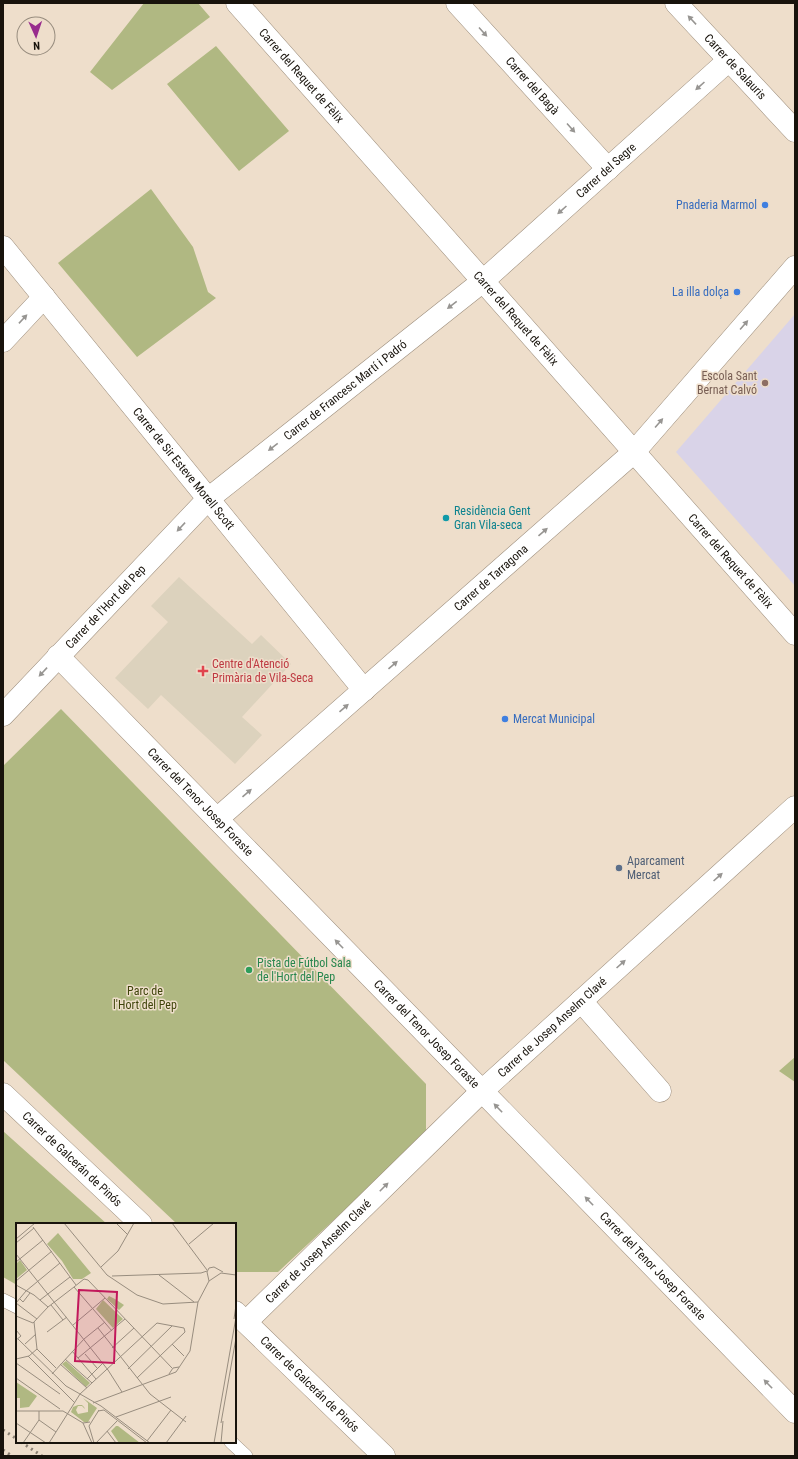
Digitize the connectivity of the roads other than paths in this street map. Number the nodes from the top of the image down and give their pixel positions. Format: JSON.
{"nodes":[{"id":1,"x":237,"y":3,"type":"edge"},
{"id":2,"x":457,"y":3,"type":"edge"},
{"id":3,"x":676,"y":3,"type":"edge"},
{"id":4,"x":730,"y":60,"type":"junction"},
{"id":5,"x":795,"y":130,"type":"edge"},
{"id":6,"x":608,"y":169,"type":"junction"},
{"id":7,"x":3,"y":247,"type":"edge"},
{"id":8,"x":795,"y":267,"type":"edge"},
{"id":9,"x":482,"y":281,"type":"junction"},
{"id":10,"x":44,"y":297,"type":"junction"},
{"id":11,"x":3,"y":341,"type":"edge"},
{"id":12,"x":634,"y":452,"type":"junction"},
{"id":13,"x":208,"y":498,"type":"junction"},
{"id":14,"x":795,"y":634,"type":"edge"},
{"id":15,"x":58,"y":656,"type":"junction"},
{"id":16,"x":364,"y":690,"type":"junction"},
{"id":17,"x":3,"y":715,"type":"edge"},
{"id":18,"x":792,"y":816,"type":"edge"},
{"id":19,"x":217,"y":819,"type":"junction"},
{"id":20,"x":581,"y":1001,"type":"junction"},
{"id":21,"x":482,"y":1091,"type":"junction"},
{"id":22,"x":660,"y":1091,"type":"dead end"},
{"id":23,"x":3,"y":1094,"type":"edge"},
{"id":24,"x":140,"y":1223,"type":"edge"},
{"id":25,"x":3,"y":1300,"type":"edge"},
{"id":26,"x":16,"y":1306,"type":"edge"},
{"id":27,"x":241,"y":1317,"type":"edge"},
{"id":28,"x":795,"y":1412,"type":"edge"},
{"id":29,"x":232,"y":1443,"type":"edge"},
{"id":30,"x":246,"y":1456,"type":"edge"},
{"id":31,"x":384,"y":1456,"type":"edge"}],
"edges":[{"from":1,"to":9,"type":"street","name":"Carrer del Requet de Fèlix"},
{"from":2,"to":6,"type":"street","name":"Carrer del Bagà","one_way":true},
{"from":4,"to":3,"type":"street","name":"Carrer de Salauris","one_way":true},
{"from":4,"to":5,"type":"street","name":"Carrer de Salauris"},
{"from":4,"to":6,"type":"street","name":"Carrer del Segre","one_way":true},
{"from":6,"to":9,"type":"street","name":"Carrer del Segre","one_way":true},
{"from":7,"to":10,"type":"street","name":"Carrer de Sir Esteve Morell Scott"},
{"from":12,"to":8,"type":"street","name":"Carrer de Tarragona","one_way":true},
{"from":9,"to":12,"type":"street","name":"Carrer del Requet de Fèlix"},
{"from":9,"to":13,"type":"street","name":"Carrer de Francesc Martí i Padró","one_way":true},
{"from":11,"to":10,"type":"street","one_way":true},
{"from":10,"to":13,"type":"street","name":"Carrer de Sir Esteve Morell Scott"},
{"from":12,"to":14,"type":"street","name":"Carrer del Requet de Fèlix"},
{"from":16,"to":12,"type":"street","name":"Carrer de Tarragona","one_way":true},
{"from":13,"to":15,"type":"street","name":"Carrer de l'Hort del Pep","one_way":true},
{"from":13,"to":16,"type":"street","name":"Carrer de Sir Esteve Morell Scott"},
{"from":15,"to":17,"type":"street","name":"Carrer de l'Hort del Pep","one_way":true},
{"from":15,"to":19,"type":"street","name":"Carrer del Tenor Josep Foraste"},
{"from":19,"to":16,"type":"street","name":"Carrer de Tarragona","one_way":true},
{"from":20,"to":18,"type":"street","name":"Carrer de Josep Anselm Clavé","one_way":true},
{"from":21,"to":19,"type":"street","name":"Carrer del Tenor Josep Foraste","one_way":true},
{"from":20,"to":21,"type":"street","name":"Carrer de Josep Anselm Clavé"},
{"from":20,"to":22,"type":"street"},
{"from":27,"to":21,"type":"street","name":"Carrer de Josep Anselm Clavé","one_way":true},
{"from":28,"to":21,"type":"street","name":"Carrer del Tenor Josep Foraste","one_way":true},
{"from":23,"to":24,"type":"street","name":"Carrer de Galcerán de Pinós"},
{"from":25,"to":26,"type":"lane"},
{"from":27,"to":31,"type":"street","name":"Carrer de Galcerán de Pinós"},
{"from":29,"to":30,"type":"lane"}]}
